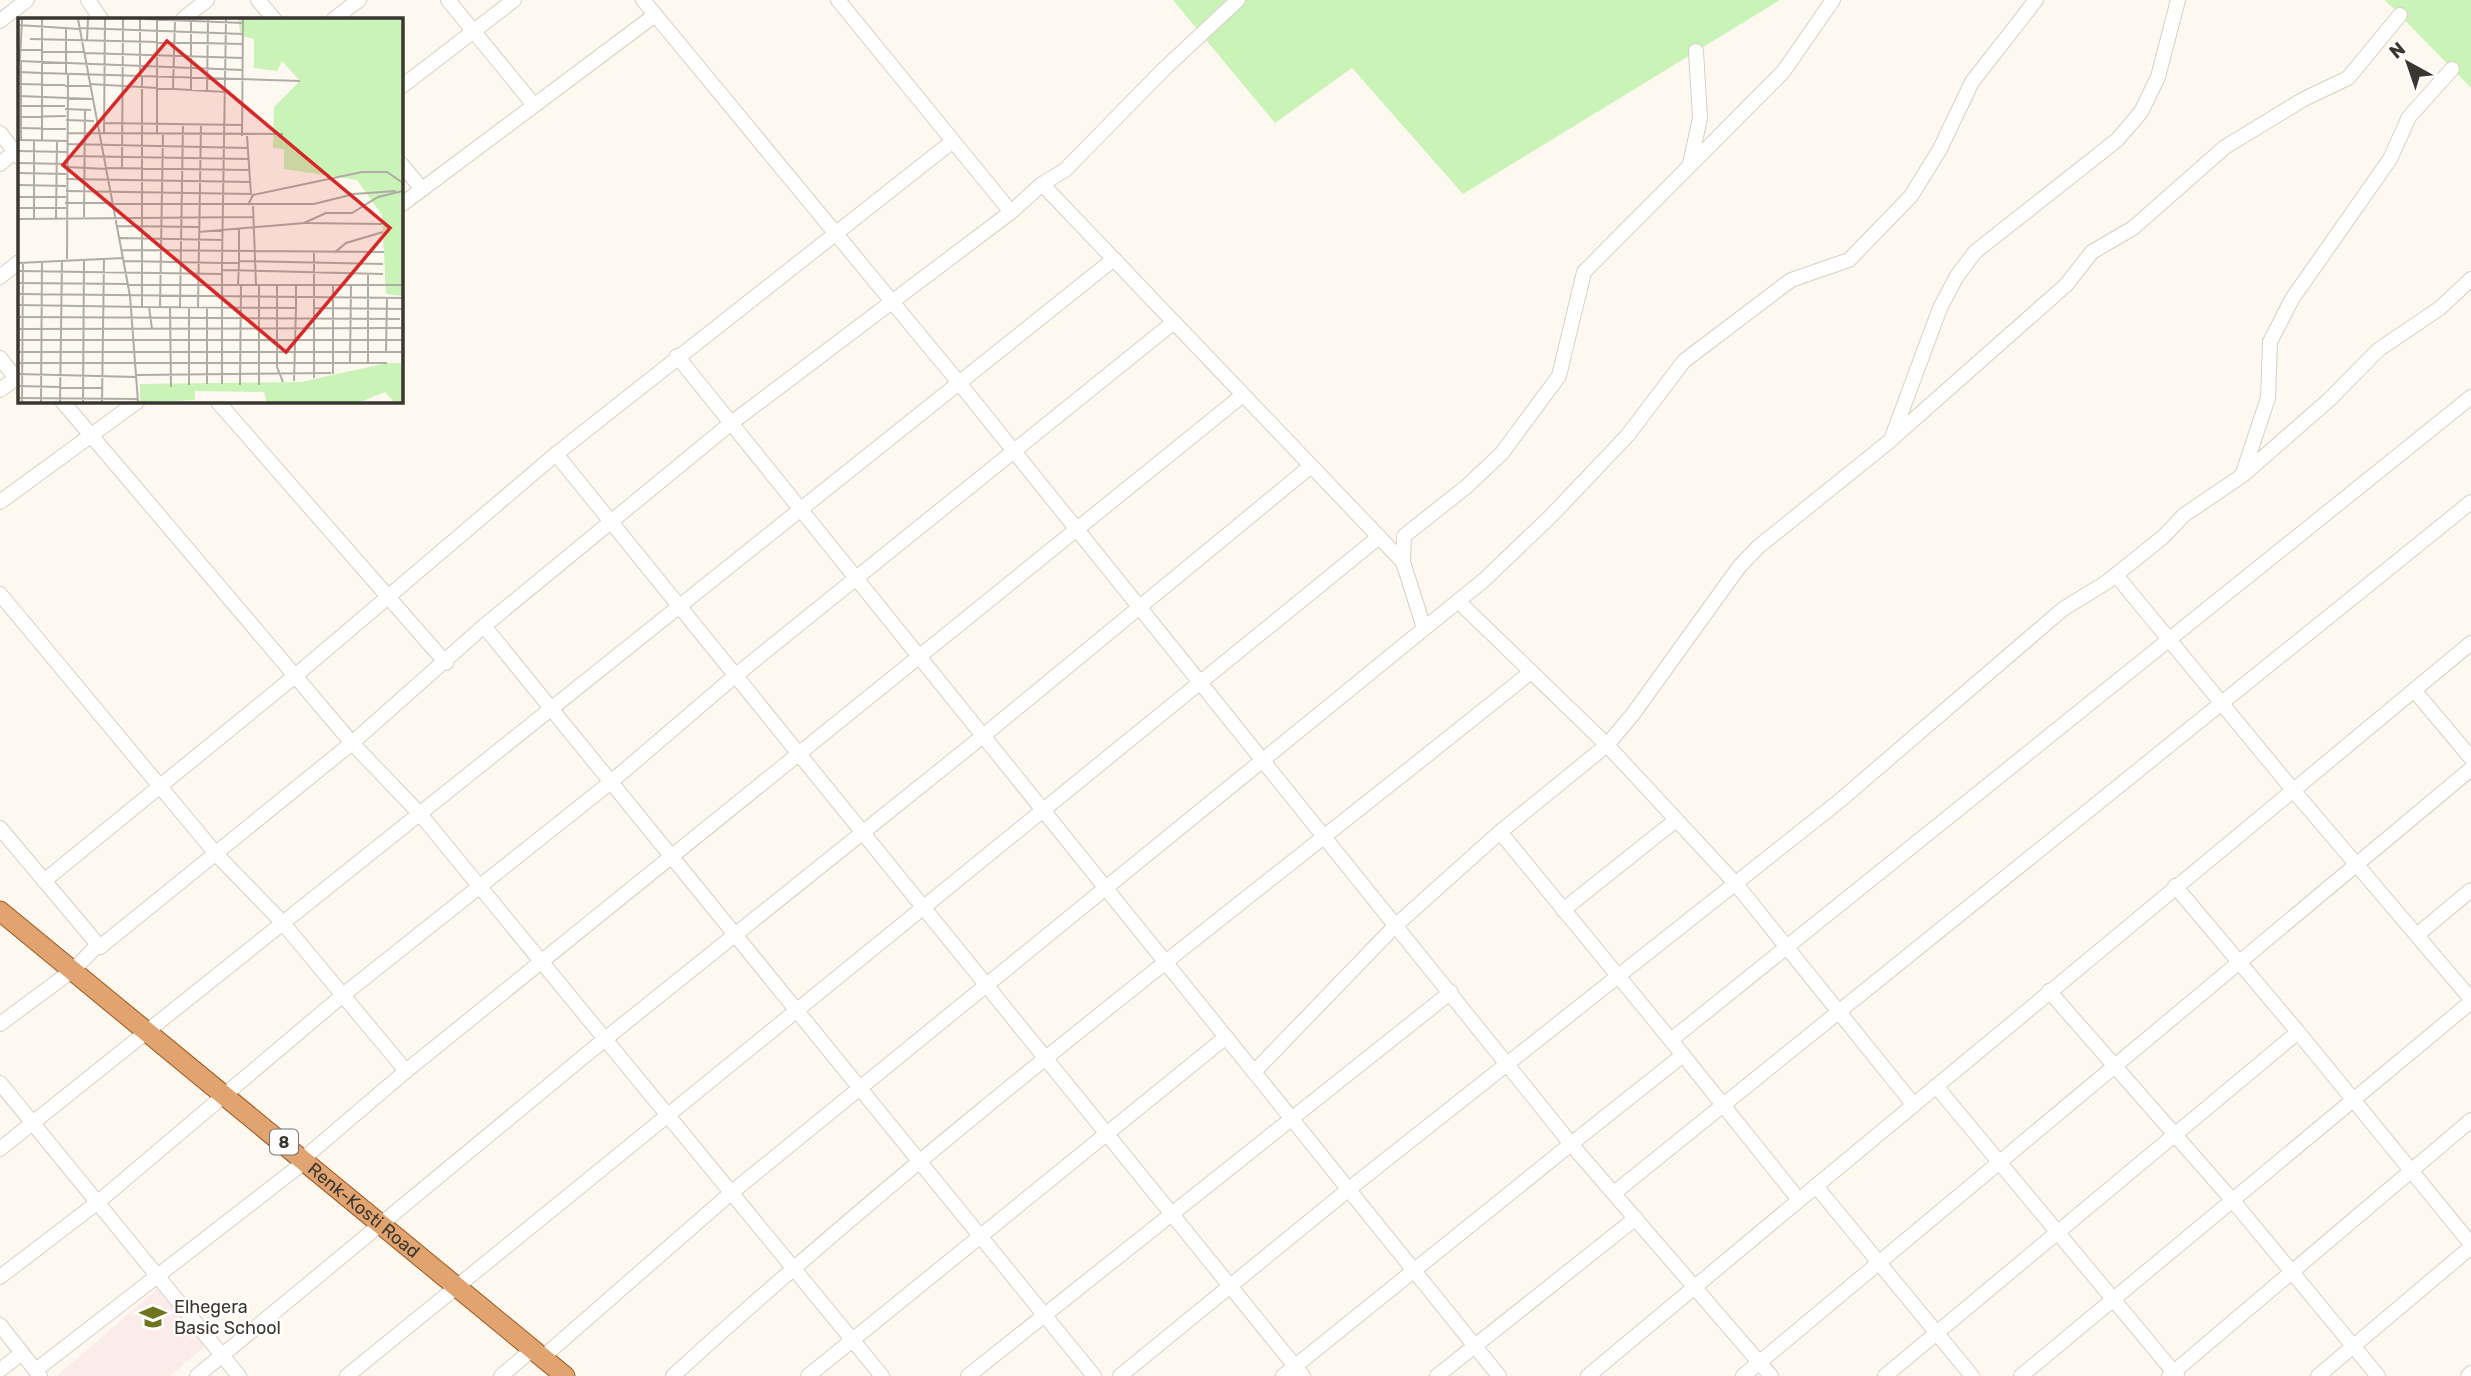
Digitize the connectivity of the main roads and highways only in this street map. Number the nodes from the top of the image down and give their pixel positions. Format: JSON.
{"nodes":[{"id":1,"x":0,"y":911,"type":"edge"},
{"id":2,"x":565,"y":1376,"type":"edge"}],
"edges":[{"from":1,"to":2,"type":"main road","name":"Renk-Kosti Road","number":"8"}]}
